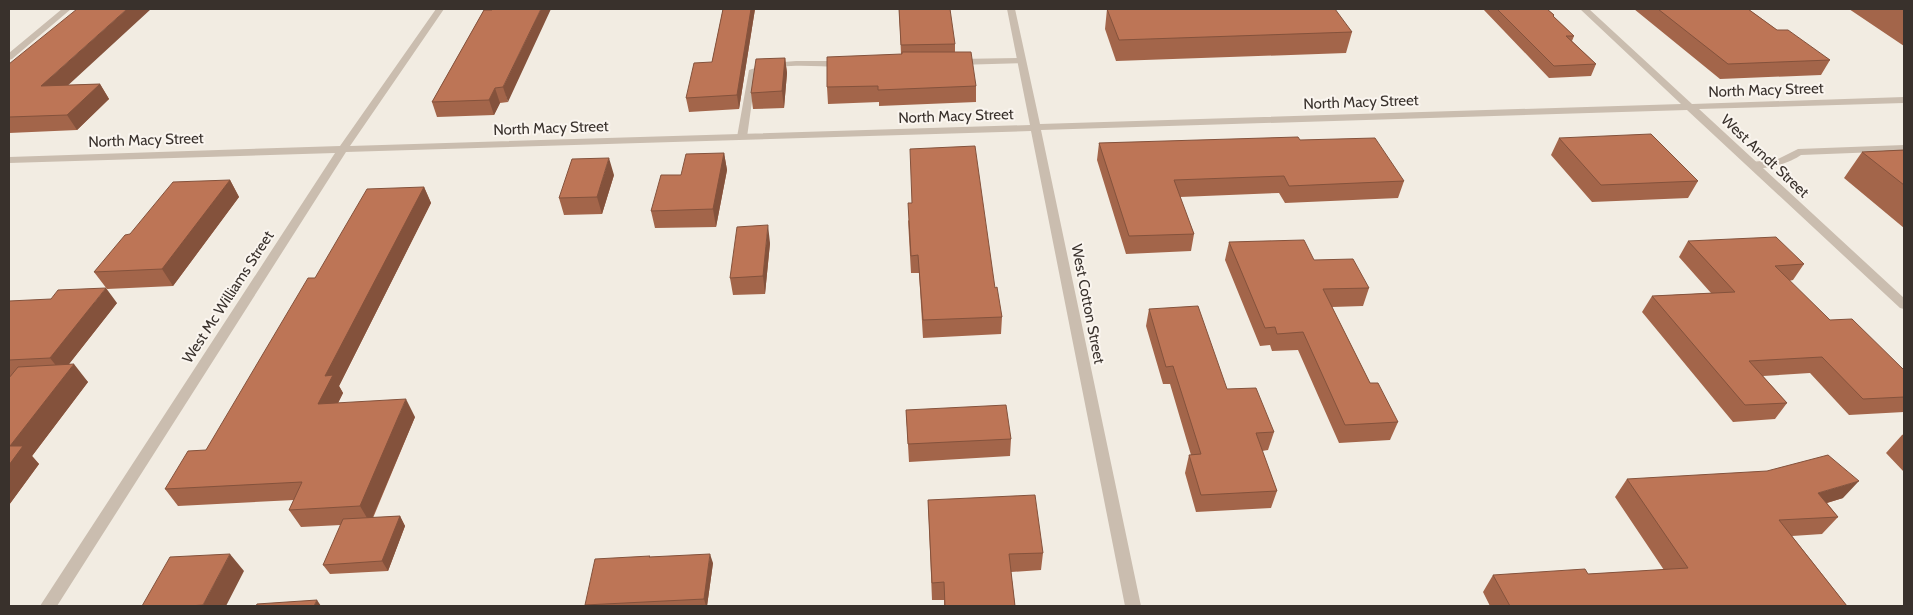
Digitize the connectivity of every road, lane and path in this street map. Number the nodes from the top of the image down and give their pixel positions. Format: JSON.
{"nodes":[{"id":1,"x":67,"y":9,"type":"edge"},
{"id":2,"x":440,"y":9,"type":"edge"},
{"id":3,"x":1011,"y":9,"type":"edge"},
{"id":4,"x":1584,"y":9,"type":"edge"},
{"id":5,"x":9,"y":57,"type":"edge"},
{"id":6,"x":1022,"y":61,"type":"junction"},
{"id":7,"x":945,"y":62,"type":"edge"},
{"id":8,"x":855,"y":64,"type":"edge"},
{"id":9,"x":1902,"y":101,"type":"edge"},
{"id":10,"x":1690,"y":107,"type":"junction"},
{"id":11,"x":1036,"y":129,"type":"junction"},
{"id":12,"x":742,"y":137,"type":"junction"},
{"id":13,"x":1904,"y":148,"type":"edge"},
{"id":14,"x":343,"y":149,"type":"junction"},
{"id":15,"x":9,"y":160,"type":"edge"},
{"id":16,"x":1752,"y":165,"type":"junction"},
{"id":17,"x":1904,"y":305,"type":"edge"},
{"id":18,"x":48,"y":606,"type":"edge"},
{"id":19,"x":1133,"y":606,"type":"edge"}],
"edges":[{"from":1,"to":5,"type":"street"},
{"from":2,"to":14,"type":"street","name":"West Mc Williams Street"},
{"from":3,"to":6,"type":"street","name":"West Cotton Street"},
{"from":4,"to":10,"type":"street","name":"West Arndt Street"},
{"from":6,"to":7,"type":"street"},
{"from":6,"to":11,"type":"street","name":"West Cotton Street"},
{"from":8,"to":12,"type":"street"},
{"from":9,"to":10,"type":"street","name":"North Macy Street"},
{"from":10,"to":11,"type":"street","name":"North Macy Street"},
{"from":10,"to":16,"type":"street","name":"West Arndt Street"},
{"from":11,"to":12,"type":"street","name":"North Macy Street"},
{"from":11,"to":19,"type":"street","name":"West Cotton Street"},
{"from":12,"to":14,"type":"street","name":"North Macy Street"},
{"from":13,"to":16,"type":"street"},
{"from":14,"to":15,"type":"street","name":"North Macy Street"},
{"from":14,"to":18,"type":"street","name":"West Mc Williams Street"},
{"from":16,"to":17,"type":"street","name":"West Arndt Street"}]}
